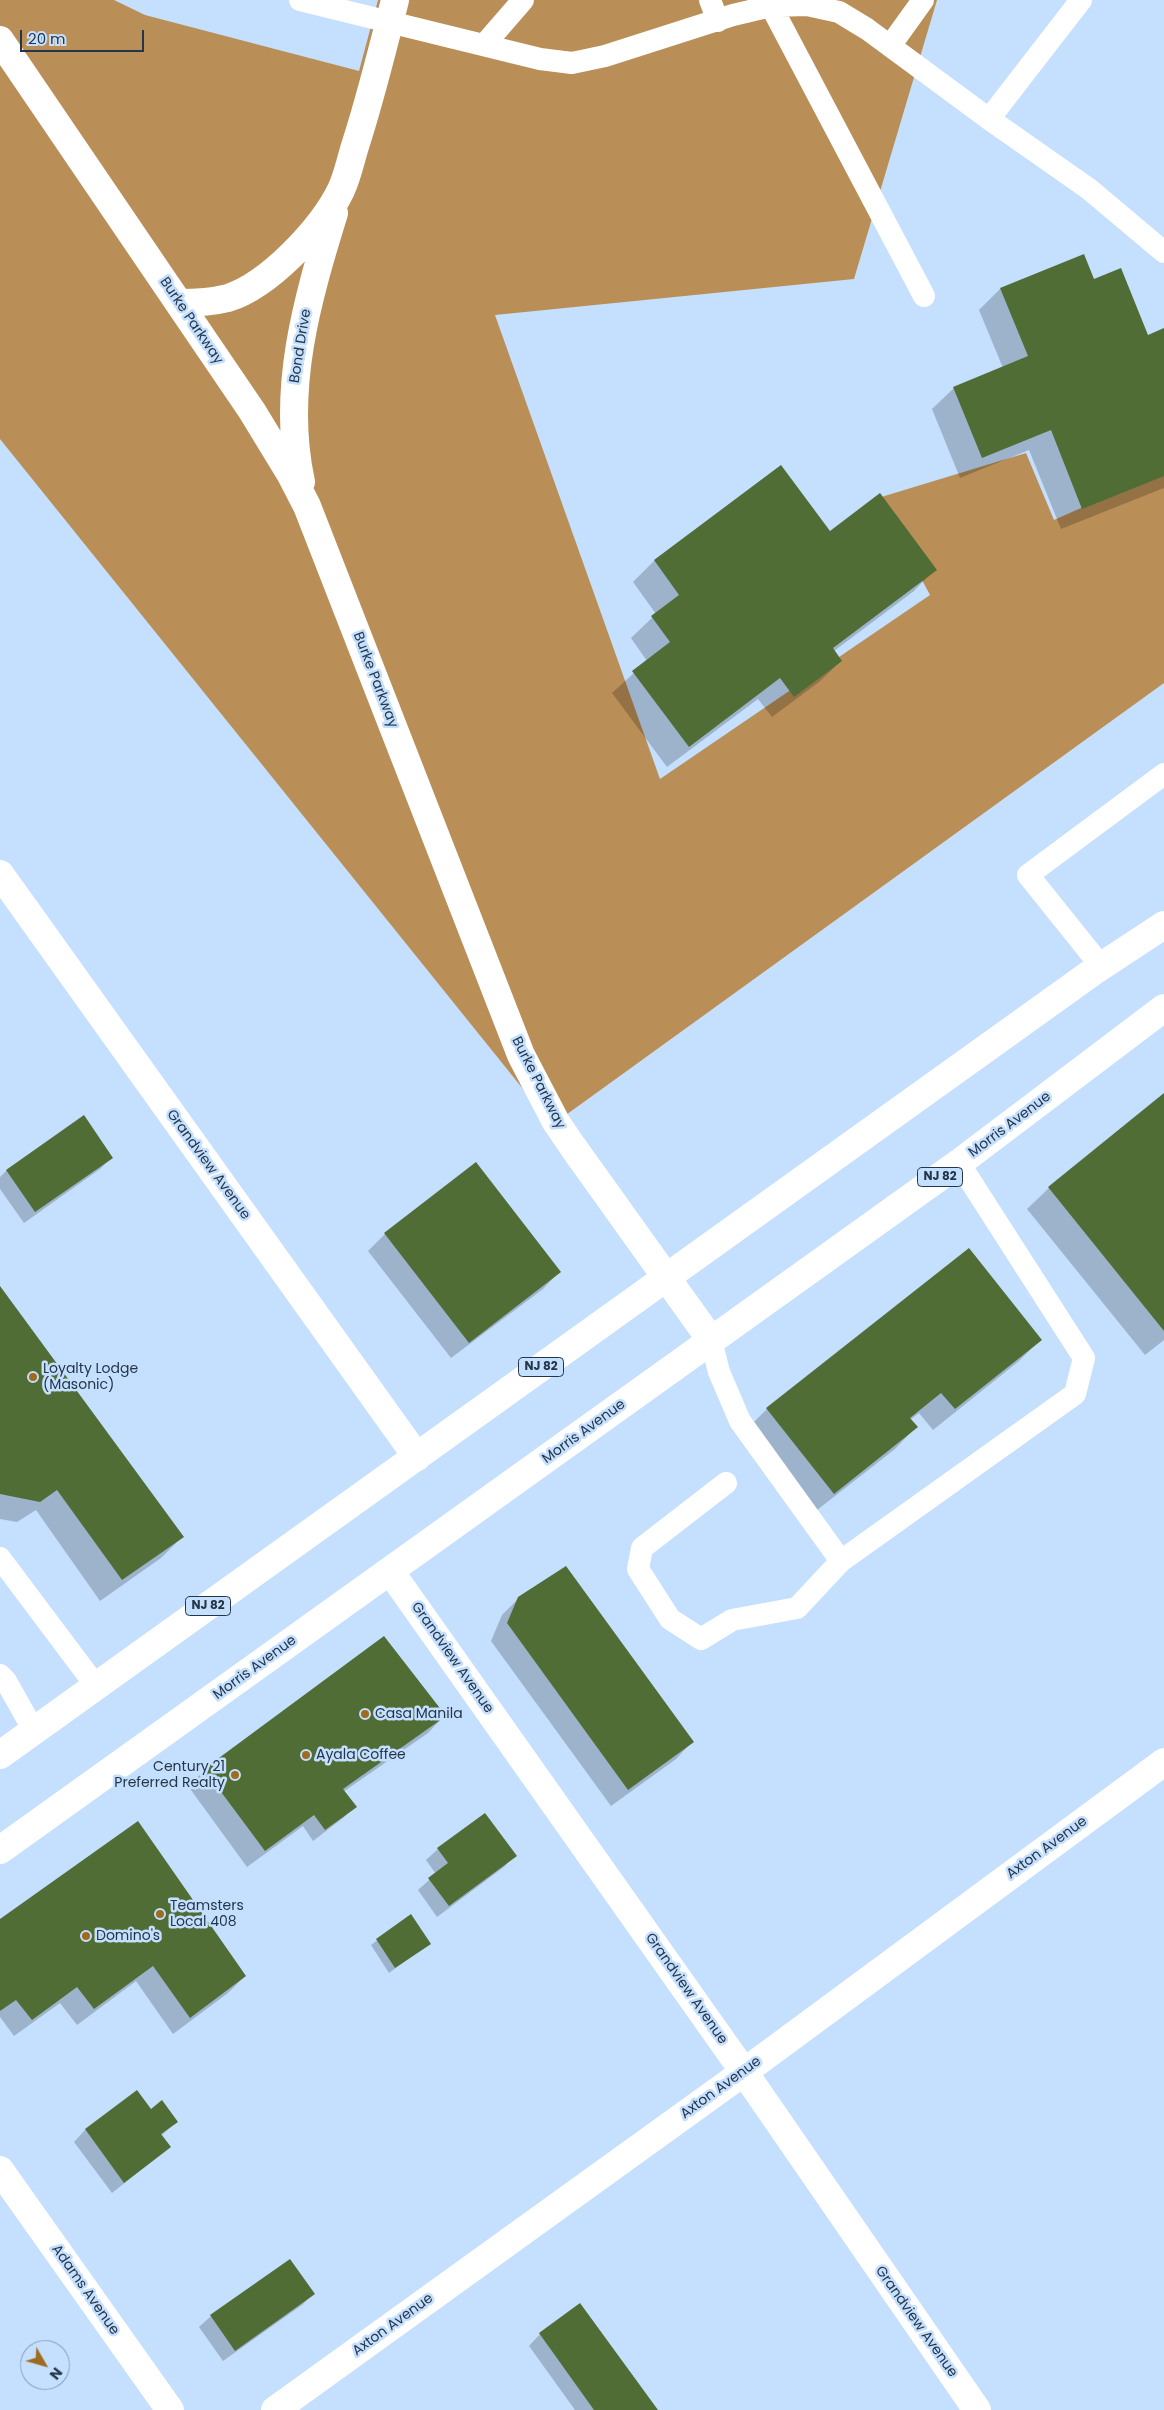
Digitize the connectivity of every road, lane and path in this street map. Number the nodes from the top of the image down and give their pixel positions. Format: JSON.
{"nodes":[{"id":1,"x":300,"y":0,"type":"edge"},
{"id":2,"x":523,"y":0,"type":"edge"},
{"id":3,"x":923,"y":0,"type":"edge"},
{"id":4,"x":1082,"y":0,"type":"edge"},
{"id":5,"x":771,"y":6,"type":"junction"},
{"id":6,"x":714,"y":10,"type":"edge"},
{"id":7,"x":393,"y":11,"type":"edge"},
{"id":8,"x":0,"y":40,"type":"edge"},
{"id":9,"x":484,"y":45,"type":"junction"},
{"id":10,"x":890,"y":46,"type":"junction"},
{"id":11,"x":989,"y":119,"type":"junction"},
{"id":12,"x":341,"y":190,"type":"junction"},
{"id":13,"x":1164,"y":251,"type":"edge"},
{"id":14,"x":924,"y":296,"type":"dead end"},
{"id":15,"x":179,"y":303,"type":"junction"},
{"id":16,"x":307,"y":506,"type":"junction"},
{"id":17,"x":1164,"y":774,"type":"edge"},
{"id":18,"x":0,"y":874,"type":"edge"},
{"id":19,"x":1164,"y":924,"type":"edge"},
{"id":20,"x":1101,"y":966,"type":"junction"},
{"id":21,"x":1164,"y":1008,"type":"edge"},
{"id":22,"x":960,"y":1163,"type":"junction"},
{"id":23,"x":666,"y":1277,"type":"junction"},
{"id":24,"x":711,"y":1340,"type":"junction"},
{"id":25,"x":417,"y":1457,"type":"junction"},
{"id":26,"x":726,"y":1483,"type":"dead end"},
{"id":27,"x":0,"y":1558,"type":"edge"},
{"id":28,"x":841,"y":1561,"type":"junction"},
{"id":29,"x":390,"y":1571,"type":"junction"},
{"id":30,"x":0,"y":1675,"type":"edge"},
{"id":31,"x":96,"y":1686,"type":"junction"},
{"id":32,"x":0,"y":1704,"type":"edge"},
{"id":33,"x":34,"y":1731,"type":"junction"},
{"id":34,"x":0,"y":1755,"type":"edge"},
{"id":35,"x":1164,"y":1762,"type":"edge"},
{"id":36,"x":0,"y":1850,"type":"edge"},
{"id":37,"x":744,"y":2072,"type":"junction"},
{"id":38,"x":0,"y":2170,"type":"edge"},
{"id":39,"x":170,"y":2410,"type":"edge"},
{"id":40,"x":275,"y":2410,"type":"edge"},
{"id":41,"x":977,"y":2410,"type":"edge"}],
"edges":[{"from":1,"to":7,"type":"lane"},
{"from":2,"to":9,"type":"lane"},
{"from":3,"to":10,"type":"lane"},
{"from":4,"to":11,"type":"lane"},
{"from":5,"to":6,"type":"lane"},
{"from":5,"to":10,"type":"lane"},
{"from":5,"to":14,"type":"lane"},
{"from":6,"to":9,"type":"lane"},
{"from":7,"to":9,"type":"lane"},
{"from":7,"to":12,"type":"street","name":"Bond Drive"},
{"from":8,"to":15,"type":"street","name":"Burke Parkway"},
{"from":10,"to":11,"type":"lane"},
{"from":11,"to":13,"type":"lane"},
{"from":12,"to":15,"type":"street","name":"Bond Drive"},
{"from":12,"to":16,"type":"street","name":"Bond Drive"},
{"from":15,"to":16,"type":"street","name":"Burke Parkway"},
{"from":16,"to":23,"type":"street","name":"Burke Parkway"},
{"from":17,"to":20,"type":"lane"},
{"from":18,"to":25,"type":"street","name":"Grandview Avenue"},
{"from":19,"to":20,"type":"street","number":"NJ 82"},
{"from":20,"to":23,"type":"street","number":"NJ 82"},
{"from":21,"to":22,"type":"street","name":"Morris Avenue","number":"NJ 82"},
{"from":22,"to":24,"type":"street","name":"Morris Avenue","number":"NJ 82"},
{"from":22,"to":28,"type":"lane"},
{"from":23,"to":24,"type":"street","name":"Burke Parkway"},
{"from":23,"to":25,"type":"street","number":"NJ 82"},
{"from":24,"to":28,"type":"lane"},
{"from":24,"to":29,"type":"street","name":"Morris Avenue","number":"NJ 82"},
{"from":25,"to":31,"type":"street","number":"NJ 82"},
{"from":26,"to":28,"type":"lane"},
{"from":27,"to":31,"type":"lane"},
{"from":29,"to":36,"type":"street","name":"Morris Avenue","number":"NJ 82"},
{"from":29,"to":37,"type":"street","name":"Grandview Avenue"},
{"from":30,"to":33,"type":"lane"},
{"from":31,"to":33,"type":"street","number":"NJ 82"},
{"from":32,"to":33,"type":"lane"},
{"from":33,"to":34,"type":"street","number":"NJ 82"},
{"from":35,"to":37,"type":"street","name":"Axton Avenue"},
{"from":37,"to":40,"type":"street","name":"Axton Avenue"},
{"from":37,"to":41,"type":"street","name":"Grandview Avenue"},
{"from":38,"to":39,"type":"street","name":"Adams Avenue"}]}
